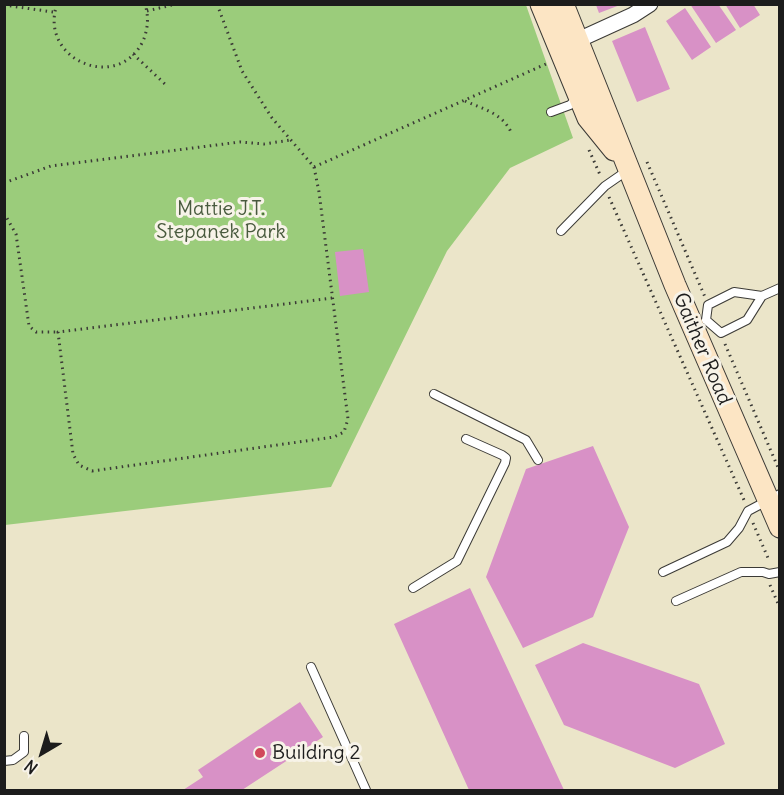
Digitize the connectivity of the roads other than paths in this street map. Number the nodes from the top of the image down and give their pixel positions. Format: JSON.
{"nodes":[{"id":1,"x":541,"y":4,"type":"edge"},
{"id":2,"x":563,"y":4,"type":"edge"},
{"id":3,"x":648,"y":5,"type":"edge"},
{"id":4,"x":576,"y":41,"type":"junction"},
{"id":5,"x":579,"y":97,"type":"junction"},
{"id":6,"x":551,"y":112,"type":"dead end"},
{"id":7,"x":630,"y":169,"type":"junction"},
{"id":8,"x":561,"y":231,"type":"dead end"},
{"id":9,"x":780,"y":288,"type":"edge"},
{"id":10,"x":762,"y":296,"type":"junction"},
{"id":11,"x":699,"y":323,"type":"junction"},
{"id":12,"x":434,"y":394,"type":"dead end"},
{"id":13,"x":466,"y":439,"type":"dead end"},
{"id":14,"x":538,"y":460,"type":"dead end"},
{"id":15,"x":774,"y":497,"type":"edge"},
{"id":16,"x":780,"y":527,"type":"edge"},
{"id":17,"x":663,"y":572,"type":"dead end"},
{"id":18,"x":780,"y":572,"type":"edge"},
{"id":19,"x":413,"y":588,"type":"dead end"},
{"id":20,"x":676,"y":601,"type":"dead end"},
{"id":21,"x":311,"y":667,"type":"dead end"},
{"id":22,"x":24,"y":736,"type":"dead end"},
{"id":23,"x":4,"y":761,"type":"edge"},
{"id":24,"x":366,"y":790,"type":"edge"}],
"edges":[{"from":1,"to":5,"type":"main road","name":"Gaither Road"},
{"from":2,"to":4,"type":"main road","name":"Gaither Road"},
{"from":3,"to":4,"type":"street"},
{"from":4,"to":7,"type":"main road","name":"Gaither Road"},
{"from":5,"to":6,"type":"lane"},
{"from":5,"to":7,"type":"main road","name":"Gaither Road"},
{"from":7,"to":8,"type":"lane"},
{"from":7,"to":11,"type":"main road","name":"Gaither Road"},
{"from":9,"to":10,"type":"lane"},
{"from":10,"to":11,"type":"lane"},
{"from":10,"to":11,"type":"lane"},
{"from":11,"to":15,"type":"main road","name":"Gaither Road"},
{"from":12,"to":14,"type":"lane"},
{"from":13,"to":19,"type":"lane"},
{"from":15,"to":16,"type":"main road","name":"Gaither Road"},
{"from":15,"to":17,"type":"lane"},
{"from":18,"to":20,"type":"lane"},
{"from":21,"to":24,"type":"lane"},
{"from":22,"to":23,"type":"lane"}]}
